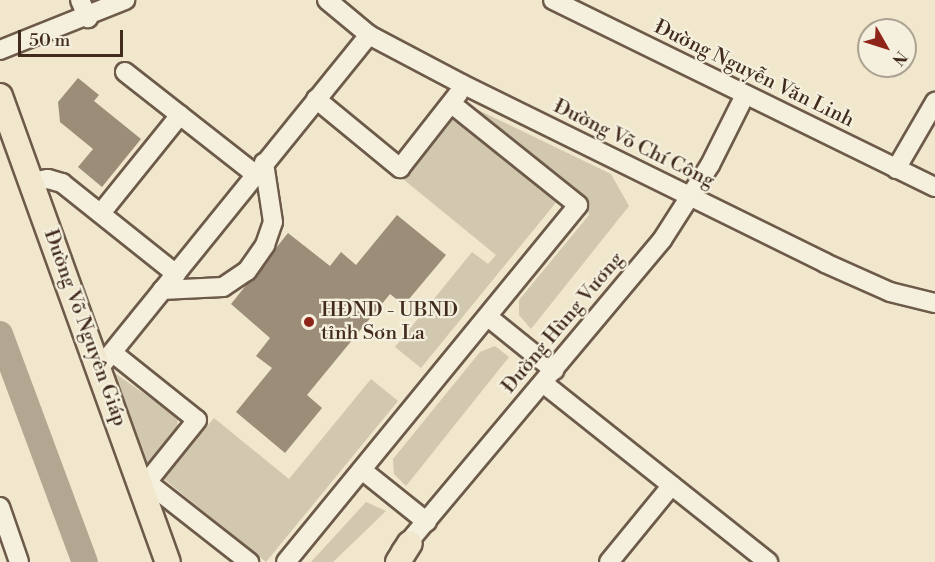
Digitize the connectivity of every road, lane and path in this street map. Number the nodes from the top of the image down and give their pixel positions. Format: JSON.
{"nodes":[{"id":1,"x":80,"y":0,"type":"edge"},
{"id":2,"x":125,"y":0,"type":"edge"},
{"id":3,"x":327,"y":0,"type":"edge"},
{"id":4,"x":555,"y":1,"type":"edge"},
{"id":5,"x":88,"y":18,"type":"junction"},
{"id":6,"x":369,"y":35,"type":"junction"},
{"id":7,"x":0,"y":50,"type":"edge"},
{"id":8,"x":125,"y":72,"type":"dead end"},
{"id":9,"x":462,"y":84,"type":"junction"},
{"id":10,"x":746,"y":95,"type":"junction"},
{"id":11,"x":0,"y":96,"type":"edge"},
{"id":12,"x":316,"y":99,"type":"junction"},
{"id":13,"x":935,"y":102,"type":"edge"},
{"id":14,"x":452,"y":104,"type":"junction"},
{"id":15,"x":180,"y":115,"type":"junction"},
{"id":16,"x":260,"y":169,"type":"junction"},
{"id":17,"x":896,"y":169,"type":"junction"},
{"id":18,"x":32,"y":182,"type":"junction"},
{"id":19,"x":935,"y":187,"type":"edge"},
{"id":20,"x":690,"y":196,"type":"junction"},
{"id":21,"x":101,"y":213,"type":"junction"},
{"id":22,"x":176,"y":274,"type":"junction"},
{"id":23,"x":162,"y":290,"type":"junction"},
{"id":24,"x":935,"y":303,"type":"edge"},
{"id":25,"x":488,"y":316,"type":"junction"},
{"id":26,"x":107,"y":360,"type":"junction"},
{"id":27,"x":548,"y":376,"type":"junction"},
{"id":28,"x":362,"y":470,"type":"junction"},
{"id":29,"x":144,"y":483,"type":"junction"},
{"id":30,"x":672,"y":485,"type":"junction"},
{"id":31,"x":0,"y":507,"type":"edge"},
{"id":32,"x":427,"y":522,"type":"junction"},
{"id":33,"x":404,"y":553,"type":"edge"},
{"id":34,"x":19,"y":562,"type":"edge"},
{"id":35,"x":168,"y":562,"type":"edge"},
{"id":36,"x":249,"y":562,"type":"edge"},
{"id":37,"x":286,"y":562,"type":"edge"},
{"id":38,"x":389,"y":562,"type":"edge"},
{"id":39,"x":609,"y":562,"type":"edge"},
{"id":40,"x":768,"y":562,"type":"edge"}],
"edges":[{"from":1,"to":5,"type":"street"},
{"from":2,"to":5,"type":"street"},
{"from":3,"to":6,"type":"street","name":"Đường Võ Chí Công"},
{"from":4,"to":10,"type":"street","name":"Đường Nguyễn Văn Linh"},
{"from":5,"to":7,"type":"street"},
{"from":6,"to":9,"type":"street","name":"Đường Võ Chí Công"},
{"from":6,"to":12,"type":"street"},
{"from":8,"to":15,"type":"street"},
{"from":9,"to":14,"type":"street"},
{"from":9,"to":20,"type":"street","name":"Đường Võ Chí Công"},
{"from":10,"to":17,"type":"street","name":"Đường Nguyễn Văn Linh"},
{"from":10,"to":20,"type":"street","name":"Đường Hùng Vương"},
{"from":11,"to":18,"type":"main road","name":"Đường Võ Nguyên Giáp"},
{"from":12,"to":14,"type":"street"},
{"from":12,"to":16,"type":"street"},
{"from":13,"to":17,"type":"street"},
{"from":14,"to":25,"type":"street"},
{"from":15,"to":16,"type":"street"},
{"from":15,"to":21,"type":"street"},
{"from":16,"to":22,"type":"street"},
{"from":16,"to":23,"type":"street"},
{"from":17,"to":19,"type":"street","name":"Đường Nguyễn Văn Linh"},
{"from":18,"to":21,"type":"street"},
{"from":18,"to":26,"type":"main road","name":"Đường Võ Nguyên Giáp"},
{"from":20,"to":24,"type":"street","name":"Đường Võ Chí Công"},
{"from":20,"to":27,"type":"street","name":"Đường Hùng Vương"},
{"from":21,"to":22,"type":"street"},
{"from":22,"to":23,"type":"street"},
{"from":23,"to":26,"type":"street"},
{"from":25,"to":27,"type":"street"},
{"from":25,"to":28,"type":"street"},
{"from":26,"to":29,"type":"main road","name":"Đường Võ Nguyên Giáp"},
{"from":26,"to":29,"type":"street"},
{"from":27,"to":30,"type":"street"},
{"from":27,"to":32,"type":"street","name":"Đường Hùng Vương"},
{"from":28,"to":32,"type":"street"},
{"from":28,"to":37,"type":"street"},
{"from":29,"to":35,"type":"main road","name":"Đường Võ Nguyên Giáp"},
{"from":29,"to":36,"type":"street"},
{"from":30,"to":39,"type":"street"},
{"from":30,"to":40,"type":"street"},
{"from":31,"to":34,"type":"street"},
{"from":32,"to":33,"type":"street","name":"Đường Hùng Vương"},
{"from":33,"to":38,"type":"street","name":"Đường Hùng Vương"}]}
